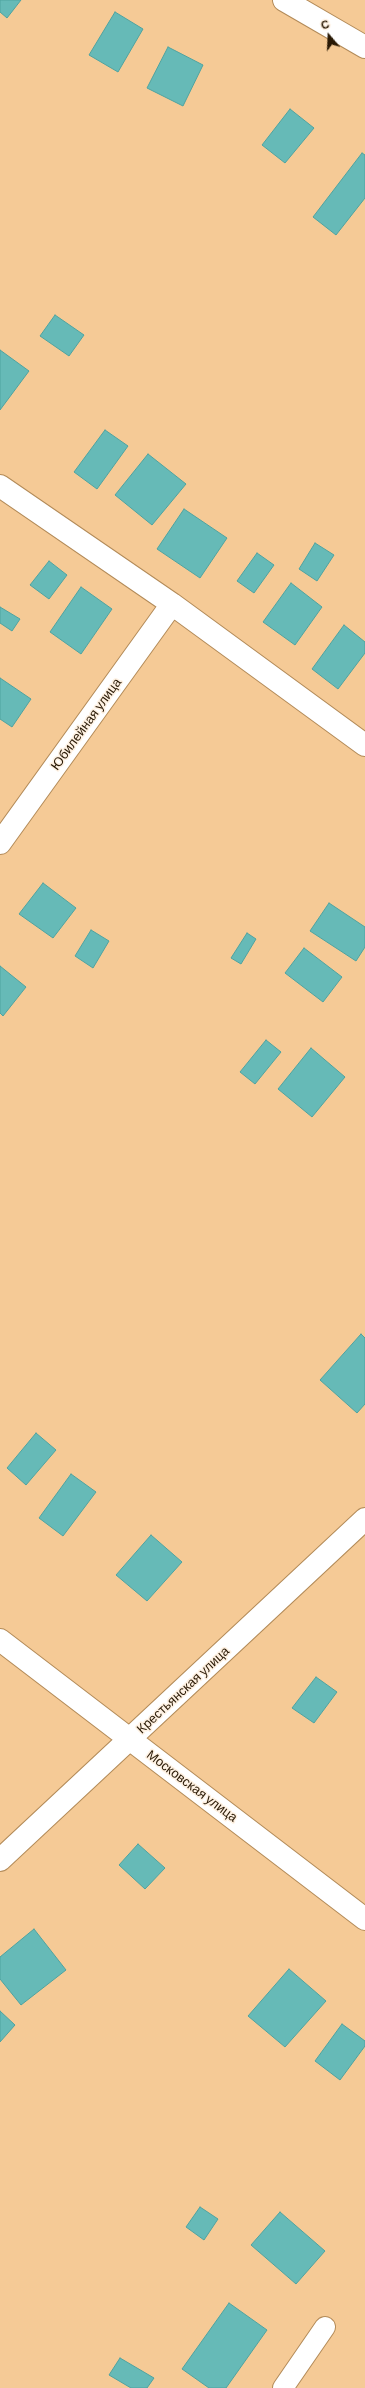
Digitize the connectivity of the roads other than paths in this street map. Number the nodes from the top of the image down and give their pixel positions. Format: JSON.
{"nodes":[{"id":1,"x":284,"y":0,"type":"edge"},
{"id":2,"x":365,"y":47,"type":"edge"},
{"id":3,"x":0,"y":486,"type":"edge"},
{"id":4,"x":172,"y":604,"type":"junction"},
{"id":5,"x":365,"y":745,"type":"edge"},
{"id":6,"x":0,"y":843,"type":"edge"},
{"id":7,"x":365,"y":1519,"type":"edge"},
{"id":8,"x":0,"y":1640,"type":"edge"},
{"id":9,"x":131,"y":1739,"type":"junction"},
{"id":10,"x":0,"y":1860,"type":"edge"},
{"id":11,"x":365,"y":1919,"type":"edge"},
{"id":12,"x":325,"y":2327,"type":"dead end"},
{"id":13,"x":283,"y":2388,"type":"edge"}],
"edges":[{"from":1,"to":2,"type":"street"},
{"from":3,"to":4,"type":"street"},
{"from":4,"to":5,"type":"street"},
{"from":4,"to":6,"type":"street","name":"Юбилейная улица"},
{"from":7,"to":9,"type":"street","name":"Крестьянская улица"},
{"from":8,"to":9,"type":"street","name":"Московская улица"},
{"from":9,"to":10,"type":"street","name":"Крестьянская улица"},
{"from":9,"to":11,"type":"street","name":"Московская улица"},
{"from":12,"to":13,"type":"lane"}]}
